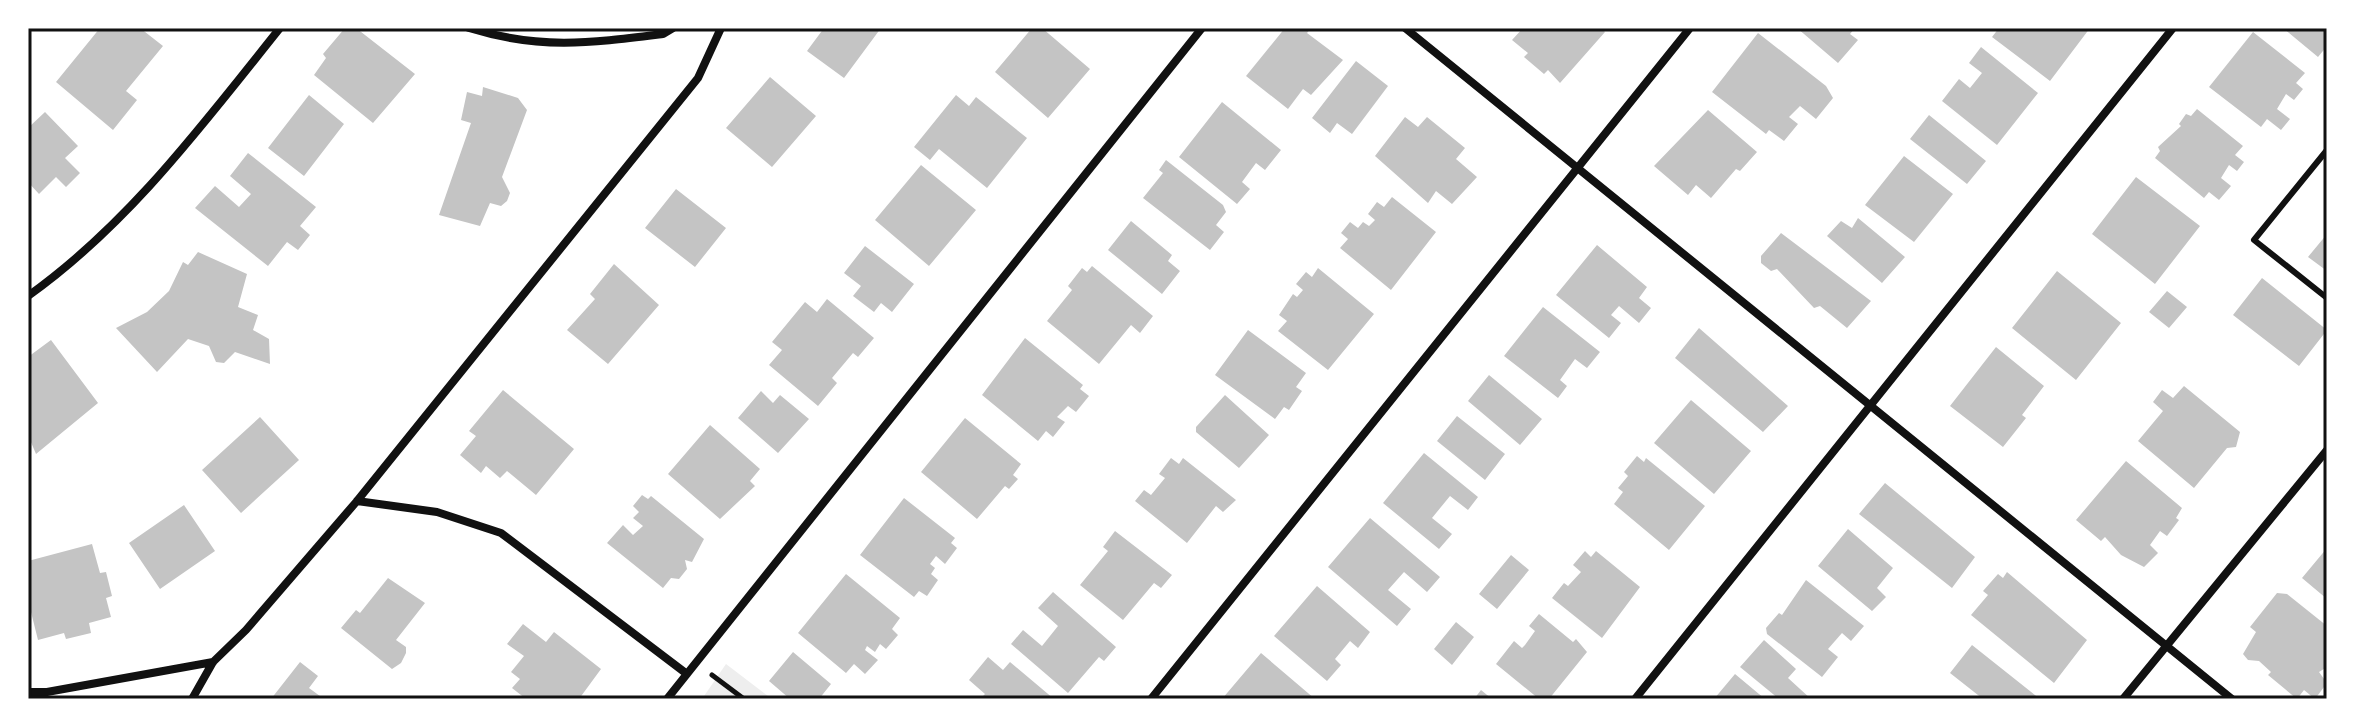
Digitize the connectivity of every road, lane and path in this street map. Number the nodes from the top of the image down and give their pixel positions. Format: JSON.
{"nodes":[{"id":1,"x":280,"y":28,"type":"edge"},
{"id":2,"x":469,"y":28,"type":"edge"},
{"id":3,"x":673,"y":28,"type":"edge"},
{"id":4,"x":721,"y":28,"type":"edge"},
{"id":5,"x":1202,"y":28,"type":"edge"},
{"id":6,"x":1405,"y":28,"type":"edge"},
{"id":7,"x":1690,"y":28,"type":"edge"},
{"id":8,"x":2173,"y":28,"type":"edge"},
{"id":9,"x":2327,"y":150,"type":"edge"},
{"id":10,"x":1577,"y":169,"type":"junction"},
{"id":11,"x":28,"y":296,"type":"edge"},
{"id":12,"x":2327,"y":298,"type":"edge"},
{"id":13,"x":1870,"y":406,"type":"junction"},
{"id":14,"x":2327,"y":450,"type":"edge"},
{"id":15,"x":357,"y":501,"type":"junction"},
{"id":16,"x":2166,"y":647,"type":"junction"},
{"id":17,"x":213,"y":662,"type":"junction"},
{"id":18,"x":687,"y":674,"type":"junction"},
{"id":19,"x":712,"y":675,"type":"dead end"},
{"id":20,"x":28,"y":692,"type":"edge"},
{"id":21,"x":192,"y":699,"type":"edge"},
{"id":22,"x":667,"y":699,"type":"edge"},
{"id":23,"x":744,"y":699,"type":"edge"},
{"id":24,"x":1151,"y":699,"type":"edge"},
{"id":25,"x":1635,"y":699,"type":"edge"},
{"id":26,"x":2123,"y":699,"type":"edge"},
{"id":27,"x":2232,"y":699,"type":"edge"}],
"edges":[{"from":1,"to":11,"type":"street"},
{"from":2,"to":3,"type":"street"},
{"from":4,"to":15,"type":"street"},
{"from":5,"to":18,"type":"street"},
{"from":6,"to":10,"type":"street"},
{"from":7,"to":10,"type":"street"},
{"from":8,"to":13,"type":"street"},
{"from":9,"to":12,"type":"lane"},
{"from":10,"to":13,"type":"street"},
{"from":10,"to":24,"type":"street"},
{"from":13,"to":16,"type":"street"},
{"from":13,"to":25,"type":"street"},
{"from":14,"to":16,"type":"street"},
{"from":15,"to":17,"type":"street"},
{"from":15,"to":18,"type":"street"},
{"from":16,"to":26,"type":"street"},
{"from":16,"to":27,"type":"street"},
{"from":17,"to":20,"type":"street"},
{"from":17,"to":21,"type":"street"},
{"from":18,"to":22,"type":"street"},
{"from":19,"to":23,"type":"path"}]}
